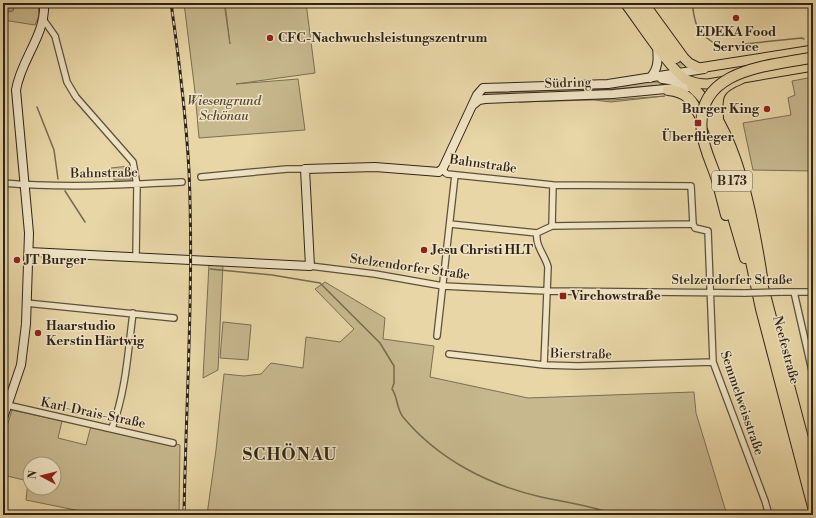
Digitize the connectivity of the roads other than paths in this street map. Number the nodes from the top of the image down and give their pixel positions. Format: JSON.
{"nodes":[{"id":1,"x":44,"y":3,"type":"edge"},
{"id":2,"x":625,"y":3,"type":"edge"},
{"id":3,"x":636,"y":3,"type":"edge"},
{"id":4,"x":644,"y":3,"type":"edge"},
{"id":5,"x":43,"y":19,"type":"junction"},
{"id":6,"x":657,"y":45,"type":"junction"},
{"id":7,"x":680,"y":58,"type":"junction"},
{"id":8,"x":812,"y":58,"type":"edge"},
{"id":9,"x":705,"y":69,"type":"junction"},
{"id":10,"x":679,"y":73,"type":"junction"},
{"id":11,"x":650,"y":78,"type":"junction"},
{"id":12,"x":740,"y":79,"type":"junction"},
{"id":13,"x":688,"y":80,"type":"junction"},
{"id":14,"x":668,"y":90,"type":"junction"},
{"id":15,"x":472,"y":105,"type":"junction"},
{"id":16,"x":709,"y":118,"type":"dead end"},
{"id":17,"x":719,"y":122,"type":"junction"},
{"id":18,"x":305,"y":169,"type":"junction"},
{"id":19,"x":442,"y":170,"type":"junction"},
{"id":20,"x":455,"y":174,"type":"junction"},
{"id":21,"x":201,"y":177,"type":"dead end"},
{"id":22,"x":182,"y":182,"type":"dead end"},
{"id":23,"x":3,"y":183,"type":"edge"},
{"id":24,"x":137,"y":184,"type":"junction"},
{"id":25,"x":26,"y":185,"type":"junction"},
{"id":26,"x":553,"y":185,"type":"junction"},
{"id":27,"x":450,"y":224,"type":"junction"},
{"id":28,"x":692,"y":224,"type":"junction"},
{"id":29,"x":552,"y":226,"type":"junction"},
{"id":30,"x":537,"y":233,"type":"junction"},
{"id":31,"x":29,"y":252,"type":"junction"},
{"id":32,"x":136,"y":257,"type":"junction"},
{"id":33,"x":310,"y":266,"type":"junction"},
{"id":34,"x":443,"y":286,"type":"junction"},
{"id":35,"x":757,"y":286,"type":"junction"},
{"id":36,"x":547,"y":291,"type":"junction"},
{"id":37,"x":794,"y":292,"type":"junction"},
{"id":38,"x":813,"y":292,"type":"edge"},
{"id":39,"x":711,"y":294,"type":"junction"},
{"id":40,"x":26,"y":303,"type":"junction"},
{"id":41,"x":133,"y":313,"type":"junction"},
{"id":42,"x":174,"y":318,"type":"dead end"},
{"id":43,"x":437,"y":336,"type":"dead end"},
{"id":44,"x":449,"y":354,"type":"dead end"},
{"id":45,"x":713,"y":362,"type":"junction"},
{"id":46,"x":544,"y":365,"type":"junction"},
{"id":47,"x":812,"y":365,"type":"edge"},
{"id":48,"x":813,"y":375,"type":"edge"},
{"id":49,"x":8,"y":405,"type":"junction"},
{"id":50,"x":3,"y":418,"type":"edge"},
{"id":51,"x":112,"y":428,"type":"junction"},
{"id":52,"x":173,"y":443,"type":"dead end"},
{"id":53,"x":813,"y":476,"type":"edge"},
{"id":54,"x":813,"y":507,"type":"edge"},
{"id":55,"x":769,"y":515,"type":"edge"}],
"edges":[{"from":1,"to":5,"type":"street"},
{"from":2,"to":6,"type":"main road"},
{"from":3,"to":7,"type":"highway"},
{"from":4,"to":7,"type":"main road"},
{"from":5,"to":24,"type":"street"},
{"from":5,"to":25,"type":"street"},
{"from":6,"to":10,"type":"main road"},
{"from":6,"to":11,"type":"street"},
{"from":7,"to":9,"type":"main road"},
{"from":7,"to":13,"type":"street"},
{"from":8,"to":9,"type":"main road","name":"Südring"},
{"from":8,"to":12,"type":"main road","name":"Südring"},
{"from":8,"to":35,"type":"highway","bridge":true},
{"from":9,"to":13,"type":"street","name":"Südring"},
{"from":10,"to":11,"type":"street","name":"Südring"},
{"from":10,"to":13,"type":"main road"},
{"from":11,"to":13,"type":"street","name":"Südring"},
{"from":11,"to":15,"type":"street","name":"Südring"},
{"from":12,"to":13,"type":"main road","name":"Südring"},
{"from":12,"to":17,"type":"highway"},
{"from":13,"to":14,"type":"street","name":"Südring"},
{"from":13,"to":17,"type":"highway"},
{"from":14,"to":15,"type":"street","name":"Südring"},
{"from":14,"to":35,"type":"highway"},
{"from":15,"to":19,"type":"street","name":"Südring"},
{"from":16,"to":35,"type":"highway","name":"Neefestraße","number":"B 173"},
{"from":17,"to":35,"type":"highway"},
{"from":18,"to":19,"type":"street","name":"Bahnstraße"},
{"from":18,"to":21,"type":"street","name":"Bahnstraße"},
{"from":18,"to":33,"type":"street"},
{"from":19,"to":20,"type":"street","name":"Bahnstraße"},
{"from":20,"to":26,"type":"street","name":"Bahnstraße"},
{"from":20,"to":27,"type":"street"},
{"from":22,"to":24,"type":"street","name":"Bahnstraße"},
{"from":23,"to":25,"type":"street","name":"Bahnstraße"},
{"from":24,"to":25,"type":"street","name":"Bahnstraße"},
{"from":24,"to":32,"type":"street"},
{"from":25,"to":31,"type":"street"},
{"from":26,"to":28,"type":"street","name":"Bahnstraße"},
{"from":26,"to":29,"type":"street"},
{"from":27,"to":30,"type":"street"},
{"from":27,"to":34,"type":"street"},
{"from":28,"to":29,"type":"street"},
{"from":28,"to":39,"type":"street","name":"Semmelweisstraße"},
{"from":29,"to":30,"type":"street"},
{"from":30,"to":36,"type":"street"},
{"from":31,"to":32,"type":"street","name":"Stelzendorfer Straße"},
{"from":31,"to":40,"type":"street"},
{"from":32,"to":33,"type":"street","name":"Stelzendorfer Straße"},
{"from":33,"to":34,"type":"street","name":"Stelzendorfer Straße"},
{"from":34,"to":36,"type":"street","name":"Stelzendorfer Straße"},
{"from":34,"to":43,"type":"street"},
{"from":35,"to":53,"type":"highway","name":"Neefestraße","number":"B 173"},
{"from":35,"to":54,"type":"highway","name":"Neefestraße","number":"B 173"},
{"from":36,"to":39,"type":"street","name":"Stelzendorfer Straße"},
{"from":36,"to":46,"type":"street"},
{"from":37,"to":38,"type":"street","name":"Stelzendorfer Straße"},
{"from":37,"to":39,"type":"street","name":"Stelzendorfer Straße","bridge":true},
{"from":37,"to":47,"type":"street"},
{"from":39,"to":45,"type":"street","name":"Semmelweisstraße"},
{"from":40,"to":41,"type":"street"},
{"from":40,"to":49,"type":"street"},
{"from":41,"to":42,"type":"street"},
{"from":41,"to":51,"type":"street"},
{"from":44,"to":46,"type":"street","name":"Bierstraße"},
{"from":45,"to":46,"type":"street","name":"Bierstraße"},
{"from":45,"to":55,"type":"street","name":"Semmelweisstraße"},
{"from":47,"to":48,"type":"street"},
{"from":49,"to":50,"type":"street"},
{"from":49,"to":51,"type":"street","name":"Karl-Drais-Straße"},
{"from":51,"to":52,"type":"street","name":"Karl-Drais-Straße"}]}
